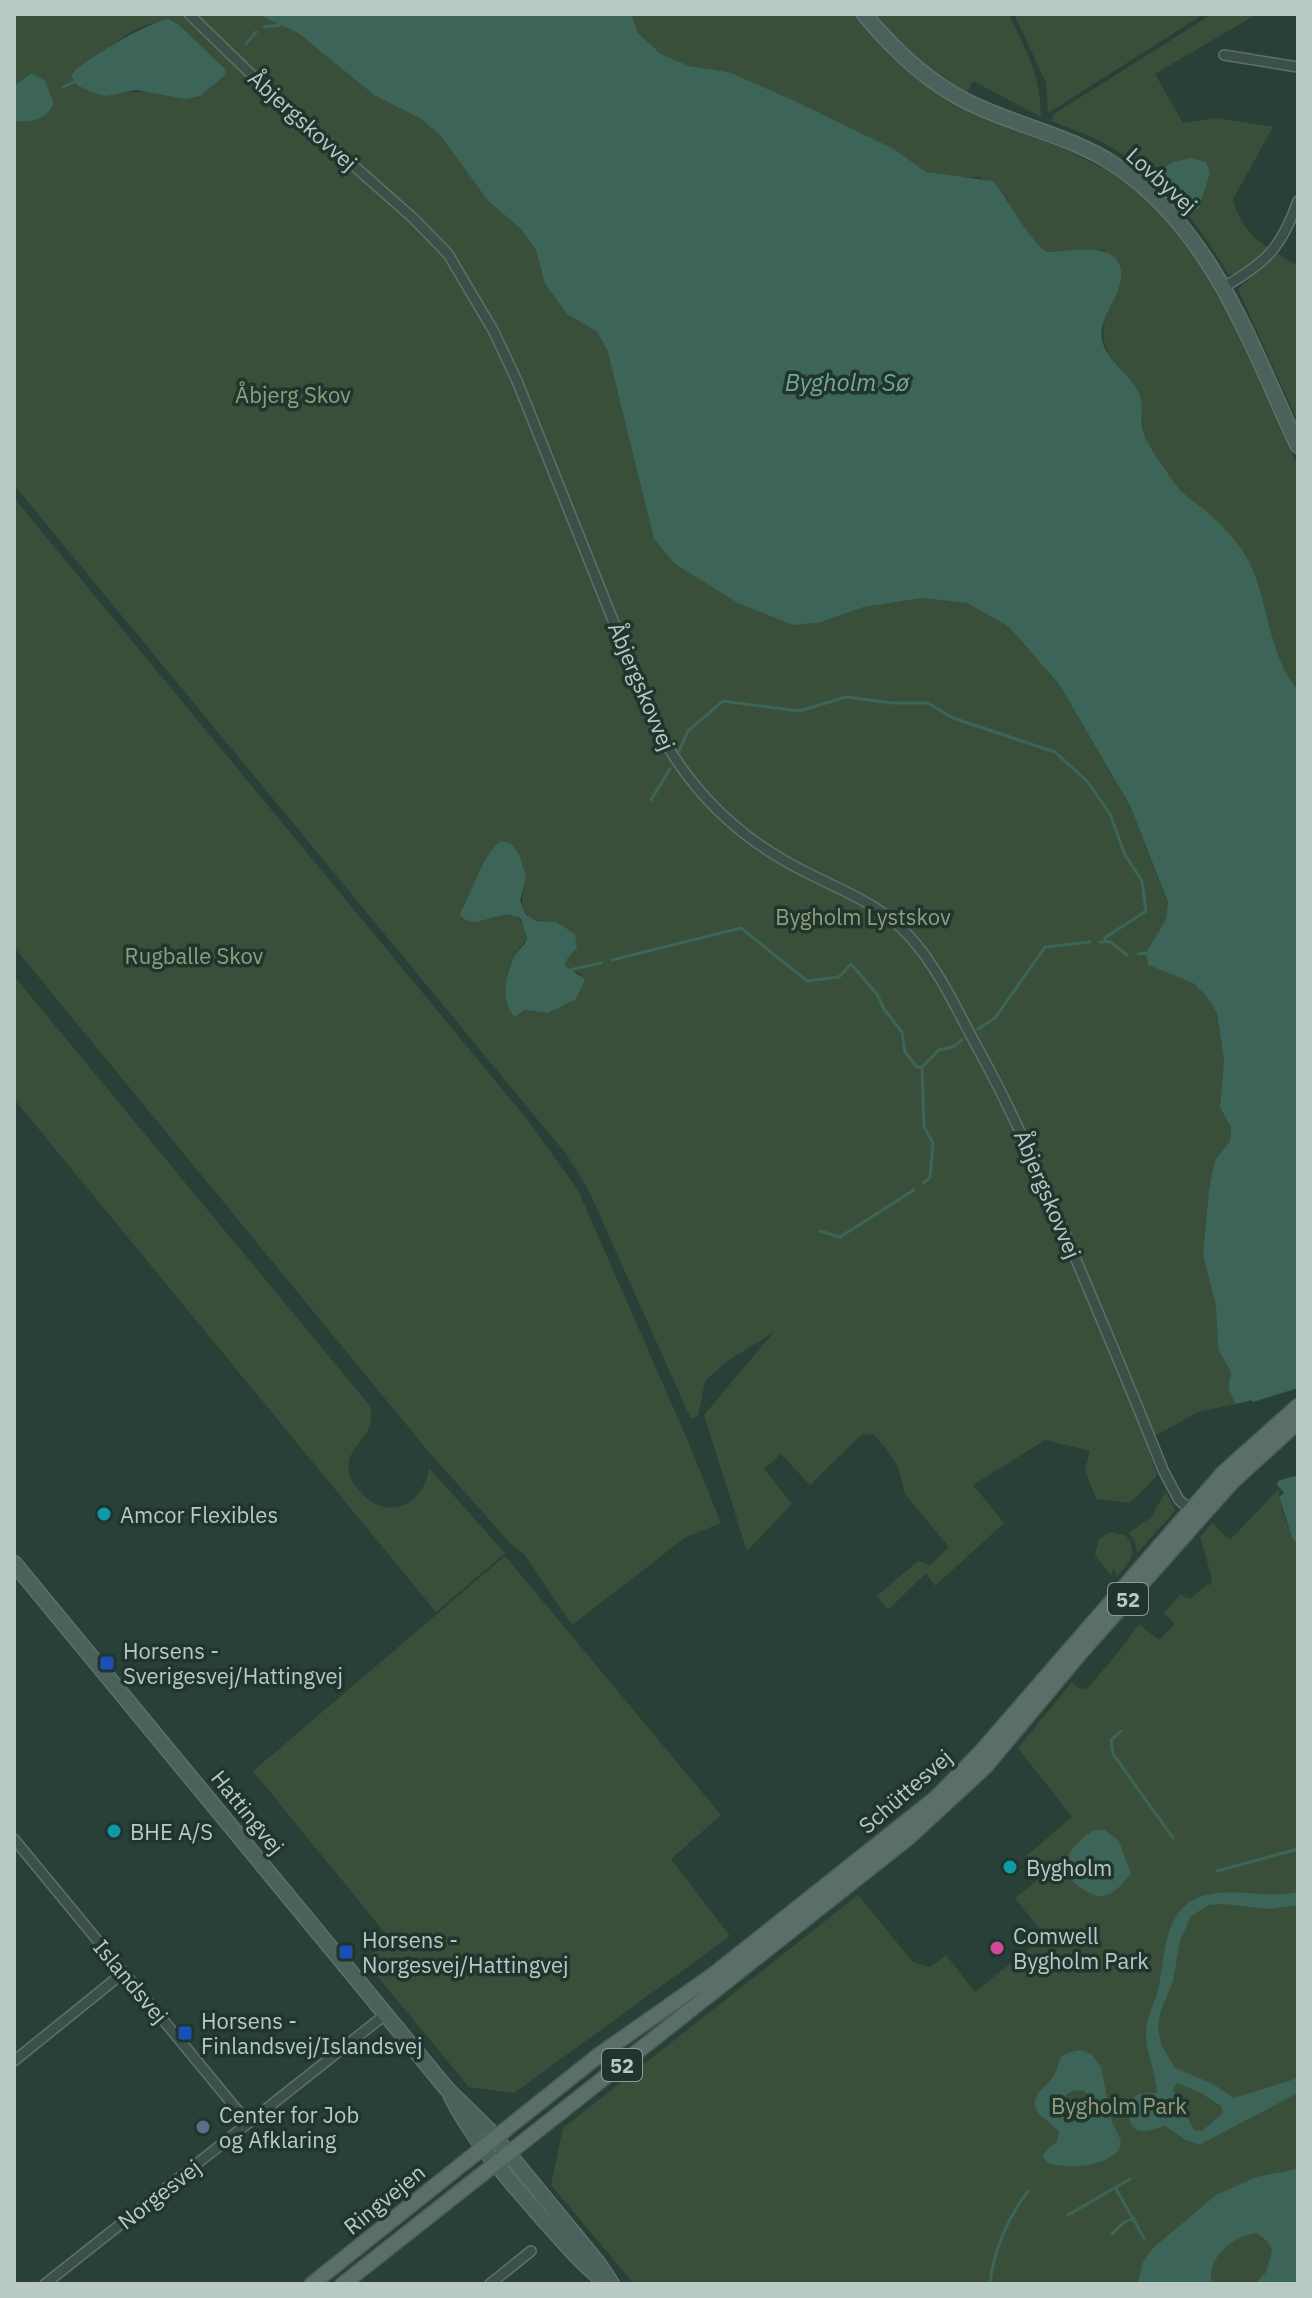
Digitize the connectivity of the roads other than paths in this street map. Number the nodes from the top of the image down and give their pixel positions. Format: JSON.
{"nodes":[{"id":1,"x":189,"y":14,"type":"edge"},
{"id":2,"x":864,"y":14,"type":"edge"},
{"id":3,"x":1224,"y":55,"type":"dead end"},
{"id":4,"x":1298,"y":67,"type":"edge"},
{"id":5,"x":1298,"y":201,"type":"edge"},
{"id":6,"x":1224,"y":287,"type":"junction"},
{"id":7,"x":1298,"y":446,"type":"edge"},
{"id":8,"x":1298,"y":1406,"type":"edge"},
{"id":9,"x":1298,"y":1422,"type":"edge"},
{"id":10,"x":1190,"y":1509,"type":"junction"},
{"id":11,"x":14,"y":1563,"type":"edge"},
{"id":12,"x":14,"y":1839,"type":"edge"},
{"id":13,"x":123,"y":1973,"type":"junction"},
{"id":14,"x":386,"y":2014,"type":"junction"},
{"id":15,"x":14,"y":2061,"type":"edge"},
{"id":16,"x":447,"y":2089,"type":"junction"},
{"id":17,"x":248,"y":2123,"type":"junction"},
{"id":18,"x":496,"y":2137,"type":"junction"},
{"id":19,"x":483,"y":2147,"type":"junction"},
{"id":20,"x":509,"y":2154,"type":"junction"},
{"id":21,"x":496,"y":2164,"type":"junction"},
{"id":22,"x":531,"y":2251,"type":"dead end"},
{"id":23,"x":45,"y":2284,"type":"edge"},
{"id":24,"x":312,"y":2284,"type":"edge"},
{"id":25,"x":343,"y":2284,"type":"edge"},
{"id":26,"x":490,"y":2284,"type":"edge"},
{"id":27,"x":610,"y":2284,"type":"edge"}],
"edges":[{"from":1,"to":10,"type":"street","name":"Åbjergskovvej"},
{"from":2,"to":6,"type":"street","name":"Lovbyvej"},
{"from":3,"to":4,"type":"street"},
{"from":5,"to":6,"type":"street"},
{"from":6,"to":7,"type":"street","name":"Lovbyvej"},
{"from":8,"to":10,"type":"main road","name":"Schüttesvej","number":"52"},
{"from":9,"to":20,"type":"main road","name":"Schüttesvej","number":"52"},
{"from":10,"to":18,"type":"main road","name":"Schüttesvej","number":"52"},
{"from":11,"to":14,"type":"street","name":"Hattingvej"},
{"from":12,"to":13,"type":"street","name":"Islandsvej"},
{"from":13,"to":15,"type":"street"},
{"from":13,"to":17,"type":"street","name":"Islandsvej"},
{"from":14,"to":16,"type":"street","name":"Hattingvej"},
{"from":14,"to":17,"type":"street","name":"Norgesvej"},
{"from":16,"to":18,"type":"street","name":"Hattingvej"},
{"from":16,"to":19,"type":"street","name":"Hattingvej"},
{"from":17,"to":23,"type":"street","name":"Norgesvej"},
{"from":18,"to":19,"type":"main road","name":"Schüttesvej","number":"52"},
{"from":18,"to":20,"type":"street","name":"Hattingvej"},
{"from":19,"to":21,"type":"street","name":"Hattingvej"},
{"from":19,"to":24,"type":"main road","name":"Ringvejen","number":"52"},
{"from":20,"to":21,"type":"main road","name":"Ringvejen","number":"52"},
{"from":20,"to":27,"type":"street","name":"Hattingvej"},
{"from":21,"to":25,"type":"main road","name":"Ringvejen","number":"52"},
{"from":21,"to":27,"type":"street","name":"Hattingvej"},
{"from":22,"to":26,"type":"street"}]}
